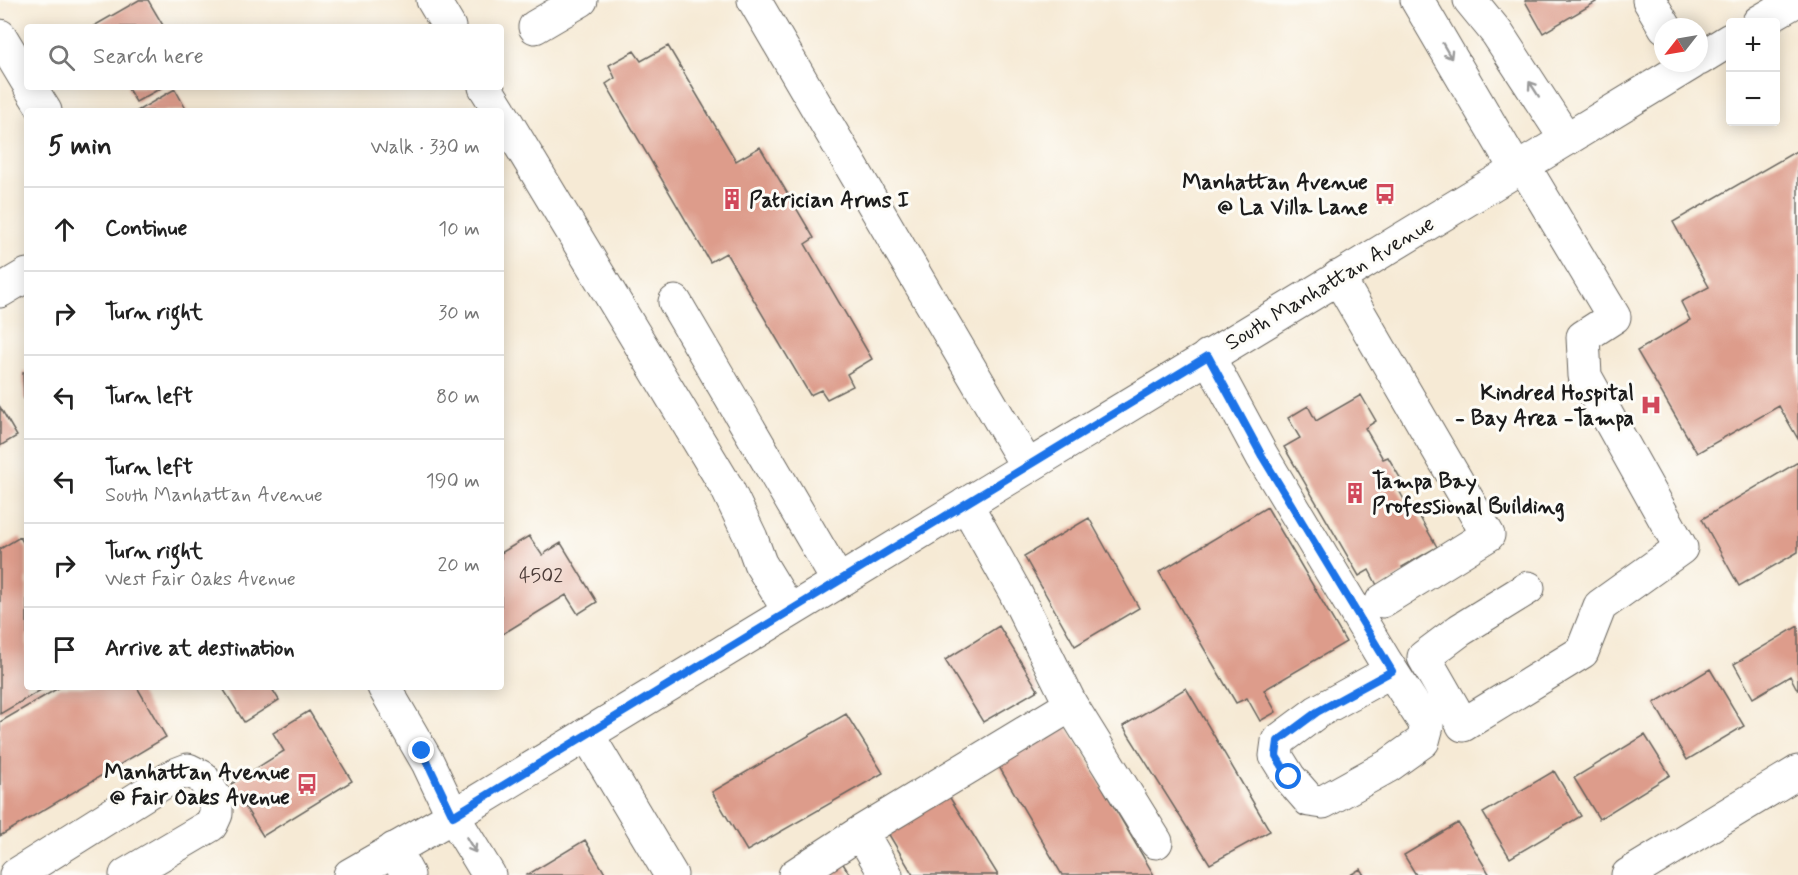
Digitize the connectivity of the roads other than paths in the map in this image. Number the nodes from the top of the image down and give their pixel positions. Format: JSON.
{"nodes":[{"id":1,"x":433,"y":0,"type":"edge"},
{"id":2,"x":581,"y":0,"type":"edge"},
{"id":3,"x":754,"y":0,"type":"edge"},
{"id":4,"x":1417,"y":0,"type":"edge"},
{"id":5,"x":1470,"y":0,"type":"edge"},
{"id":6,"x":1649,"y":0,"type":"edge"},
{"id":7,"x":1795,"y":0,"type":"edge"},
{"id":8,"x":1660,"y":18,"type":"edge"},
{"id":9,"x":1766,"y":18,"type":"edge"},
{"id":10,"x":447,"y":24,"type":"edge"},
{"id":11,"x":535,"y":27,"type":"dead end"},
{"id":12,"x":0,"y":36,"type":"edge"},
{"id":13,"x":1726,"y":43,"type":"edge"},
{"id":14,"x":1708,"y":53,"type":"edge"},
{"id":15,"x":1676,"y":72,"type":"edge"},
{"id":16,"x":24,"y":76,"type":"edge"},
{"id":17,"x":32,"y":90,"type":"edge"},
{"id":18,"x":487,"y":90,"type":"edge"},
{"id":19,"x":43,"y":108,"type":"edge"},
{"id":20,"x":498,"y":108,"type":"edge"},
{"id":21,"x":504,"y":119,"type":"edge"},
{"id":22,"x":1566,"y":139,"type":"junction"},
{"id":23,"x":1519,"y":167,"type":"junction"},
{"id":24,"x":24,"y":277,"type":"edge"},
{"id":25,"x":1338,"y":277,"type":"junction"},
{"id":26,"x":0,"y":291,"type":"edge"},
{"id":27,"x":675,"y":302,"type":"dead end"},
{"id":28,"x":1208,"y":356,"type":"junction"},
{"id":29,"x":1027,"y":466,"type":"junction"},
{"id":30,"x":966,"y":504,"type":"junction"},
{"id":31,"x":838,"y":581,"type":"junction"},
{"id":32,"x":1528,"y":588,"type":"dead end"},
{"id":33,"x":1382,"y":601,"type":"dead end"},
{"id":34,"x":789,"y":611,"type":"junction"},
{"id":35,"x":1392,"y":671,"type":"junction"},
{"id":36,"x":386,"y":690,"type":"edge"},
{"id":37,"x":1071,"y":705,"type":"junction"},
{"id":38,"x":587,"y":734,"type":"junction"},
{"id":39,"x":1798,"y":772,"type":"edge"},
{"id":40,"x":453,"y":816,"type":"junction"},
{"id":41,"x":861,"y":832,"type":"junction"},
{"id":42,"x":1156,"y":842,"type":"dead end"},
{"id":43,"x":401,"y":862,"type":"edge"},
{"id":44,"x":16,"y":875,"type":"edge"},
{"id":45,"x":126,"y":875,"type":"edge"},
{"id":46,"x":350,"y":875,"type":"edge"},
{"id":47,"x":489,"y":875,"type":"edge"},
{"id":48,"x":671,"y":875,"type":"edge"},
{"id":49,"x":795,"y":875,"type":"edge"},
{"id":50,"x":886,"y":875,"type":"edge"},
{"id":51,"x":1628,"y":875,"type":"edge"}],
"edges":[{"from":1,"to":10,"type":"main road"},
{"from":2,"to":11,"type":"main road"},
{"from":3,"to":29,"type":"main road"},
{"from":4,"to":23,"type":"main road","one_way":true},
{"from":22,"to":5,"type":"main road","one_way":true},
{"from":6,"to":8,"type":"main road"},
{"from":7,"to":9,"type":"main road"},
{"from":12,"to":16,"type":"main road"},
{"from":13,"to":14,"type":"main road","name":"South Manhattan Avenue"},
{"from":15,"to":22,"type":"main road","name":"South Manhattan Avenue"},
{"from":17,"to":19,"type":"main road"},
{"from":18,"to":20,"type":"main road"},
{"from":21,"to":34,"type":"main road"},
{"from":22,"to":23,"type":"main road","name":"South Manhattan Avenue"},
{"from":23,"to":25,"type":"main road","name":"South Manhattan Avenue"},
{"from":23,"to":32,"type":"main road"},
{"from":24,"to":26,"type":"main road"},
{"from":25,"to":28,"type":"main road","name":"South Manhattan Avenue"},
{"from":25,"to":33,"type":"main road"},
{"from":27,"to":31,"type":"main road"},
{"from":28,"to":29,"type":"main road","name":"South Manhattan Avenue"},
{"from":28,"to":35,"type":"main road"},
{"from":29,"to":30,"type":"main road","name":"South Manhattan Avenue"},
{"from":30,"to":31,"type":"main road","name":"South Manhattan Avenue"},
{"from":30,"to":37,"type":"main road"},
{"from":31,"to":34,"type":"main road","name":"South Manhattan Avenue"},
{"from":34,"to":38,"type":"main road","name":"South Manhattan Avenue"},
{"from":35,"to":35,"type":"main road"},
{"from":36,"to":40,"type":"main road"},
{"from":37,"to":41,"type":"main road"},
{"from":37,"to":42,"type":"main road"},
{"from":38,"to":40,"type":"main road","name":"South Manhattan Avenue"},
{"from":38,"to":48,"type":"main road"},
{"from":39,"to":51,"type":"main road"},
{"from":40,"to":43,"type":"main road","name":"South Manhattan Avenue"},
{"from":40,"to":47,"type":"main road","one_way":true},
{"from":41,"to":49,"type":"main road"},
{"from":41,"to":50,"type":"main road"},
{"from":43,"to":46,"type":"main road","name":"South Manhattan Avenue"},
{"from":44,"to":45,"type":"main road"}]}
